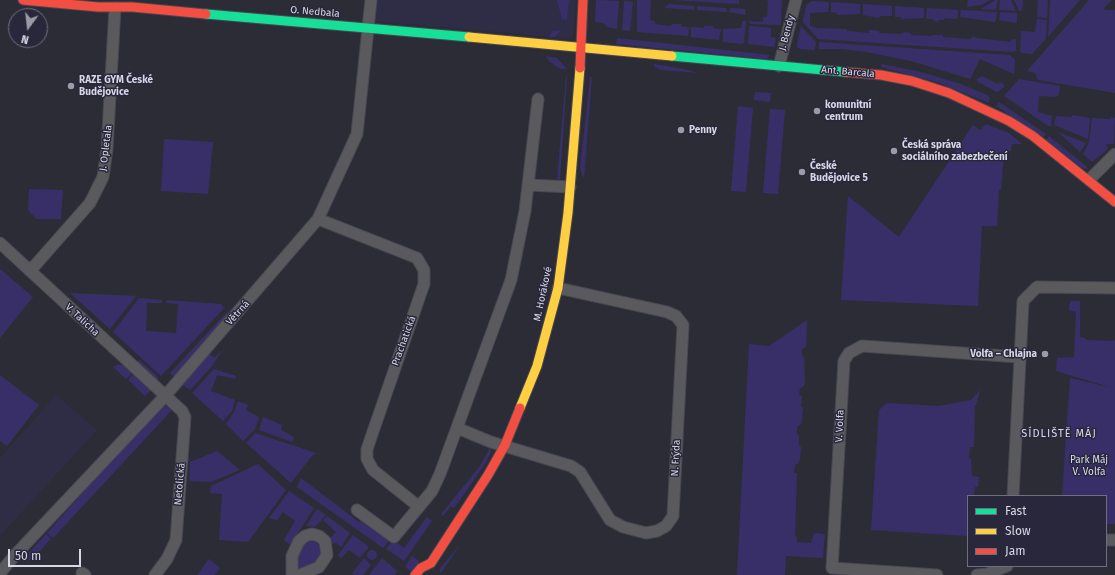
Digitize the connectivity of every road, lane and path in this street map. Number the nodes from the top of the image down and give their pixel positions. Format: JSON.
{"nodes":[{"id":1,"x":23,"y":0,"type":"edge"},
{"id":2,"x":371,"y":0,"type":"edge"},
{"id":3,"x":583,"y":0,"type":"edge"},
{"id":4,"x":796,"y":0,"type":"edge"},
{"id":5,"x":115,"y":4,"type":"edge"},
{"id":6,"x":369,"y":28,"type":"junction"},
{"id":7,"x":581,"y":47,"type":"junction"},
{"id":8,"x":779,"y":66,"type":"junction"},
{"id":9,"x":538,"y":99,"type":"dead end"},
{"id":10,"x":1115,"y":154,"type":"edge"},
{"id":11,"x":1088,"y":180,"type":"junction"},
{"id":12,"x":529,"y":185,"type":"junction"},
{"id":13,"x":570,"y":187,"type":"junction"},
{"id":14,"x":1115,"y":202,"type":"edge"},
{"id":15,"x":318,"y":219,"type":"junction"},
{"id":16,"x":0,"y":243,"type":"edge"},
{"id":17,"x":30,"y":271,"type":"junction"},
{"id":18,"x":558,"y":288,"type":"junction"},
{"id":19,"x":1115,"y":288,"type":"edge"},
{"id":20,"x":1019,"y":357,"type":"junction"},
{"id":21,"x":165,"y":396,"type":"junction"},
{"id":22,"x":457,"y":428,"type":"junction"},
{"id":23,"x":505,"y":445,"type":"junction"},
{"id":24,"x":1013,"y":495,"type":"edge"},
{"id":25,"x":418,"y":506,"type":"junction"},
{"id":26,"x":357,"y":510,"type":"dead end"},
{"id":27,"x":429,"y":565,"type":"junction"},
{"id":28,"x":1006,"y":567,"type":"edge"},
{"id":29,"x":0,"y":573,"type":"edge"},
{"id":30,"x":996,"y":573,"type":"edge"},
{"id":31,"x":155,"y":575,"type":"edge"},
{"id":32,"x":292,"y":575,"type":"edge"},
{"id":33,"x":300,"y":575,"type":"edge"},
{"id":34,"x":415,"y":575,"type":"edge"},
{"id":35,"x":428,"y":575,"type":"edge"},
{"id":36,"x":937,"y":575,"type":"edge"},
{"id":37,"x":977,"y":575,"type":"edge"}],
"edges":[{"from":1,"to":5,"type":"street","name":"O. Nedbala"},
{"from":2,"to":6,"type":"street","name":"Větrná"},
{"from":3,"to":7,"type":"street","name":"M. Horákové"},
{"from":4,"to":8,"type":"street","name":"J. Bendy"},
{"from":5,"to":6,"type":"street","name":"O. Nedbala"},
{"from":5,"to":17,"type":"street","name":"J. Opletala"},
{"from":6,"to":7,"type":"street","name":"O. Nedbala"},
{"from":6,"to":15,"type":"street","name":"Větrná"},
{"from":7,"to":8,"type":"street","name":"Ant. Barcala"},
{"from":7,"to":13,"type":"street","name":"M. Horákové"},
{"from":8,"to":11,"type":"street","name":"Ant. Barcala"},
{"from":9,"to":12,"type":"street"},
{"from":10,"to":11,"type":"street"},
{"from":11,"to":14,"type":"street","name":"Ant. Barcala"},
{"from":12,"to":13,"type":"street"},
{"from":12,"to":22,"type":"street"},
{"from":13,"to":18,"type":"street","name":"M. Horákové"},
{"from":15,"to":21,"type":"street","name":"Větrná"},
{"from":15,"to":25,"type":"street","name":"Prachatická"},
{"from":16,"to":17,"type":"street","name":"V. Talicha"},
{"from":17,"to":21,"type":"street","name":"V. Talicha"},
{"from":18,"to":23,"type":"street","name":"M. Horákové"},
{"from":18,"to":23,"type":"street","name":"N. Frýda"},
{"from":19,"to":20,"type":"street"},
{"from":20,"to":24,"type":"street"},
{"from":20,"to":36,"type":"street","name":"V. Volfa"},
{"from":21,"to":29,"type":"street","name":"Větrná"},
{"from":21,"to":31,"type":"street","name":"Netolická"},
{"from":22,"to":23,"type":"street"},
{"from":22,"to":25,"type":"street"},
{"from":23,"to":27,"type":"street","name":"M. Horákové"},
{"from":25,"to":26,"type":"street"},
{"from":27,"to":34,"type":"street","name":"M. Horákové"},
{"from":27,"to":35,"type":"street","name":"M. Horákové"},
{"from":28,"to":30,"type":"street"},
{"from":30,"to":37,"type":"street"},
{"from":32,"to":33,"type":"street"}]}
